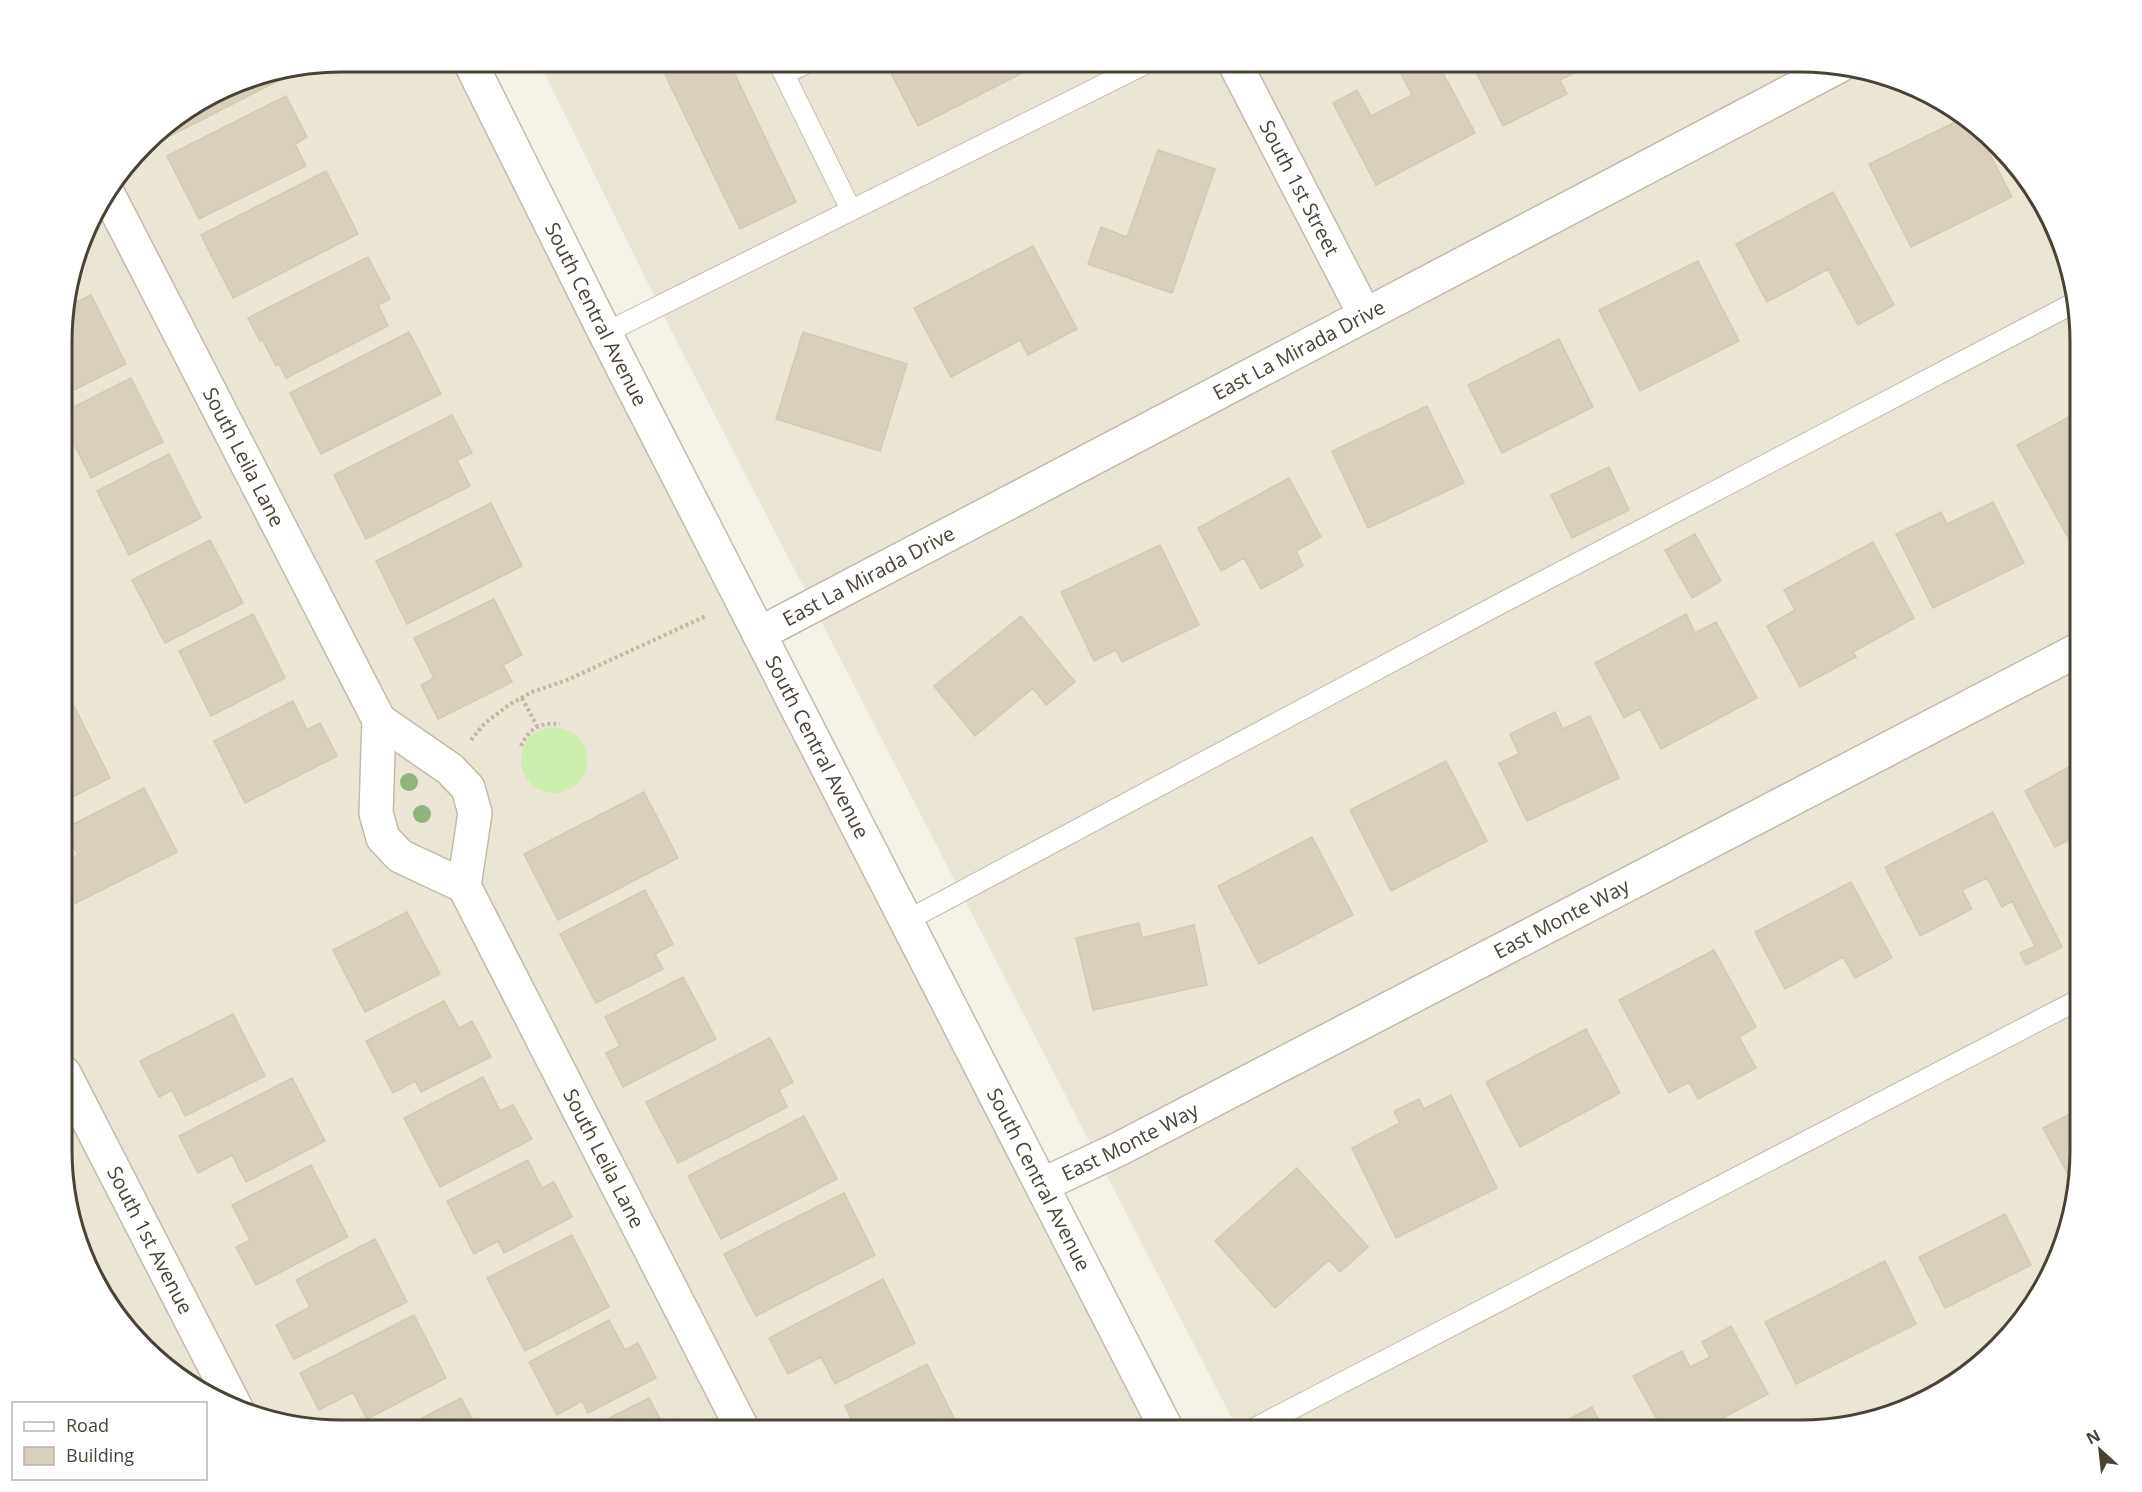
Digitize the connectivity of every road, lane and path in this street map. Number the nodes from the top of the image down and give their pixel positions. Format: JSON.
{"nodes":[{"id":1,"x":475,"y":72,"type":"edge"},
{"id":2,"x":783,"y":72,"type":"edge"},
{"id":3,"x":1129,"y":72,"type":"edge"},
{"id":4,"x":1239,"y":72,"type":"edge"},
{"id":5,"x":1825,"y":73,"type":"edge"},
{"id":6,"x":112,"y":201,"type":"edge"},
{"id":7,"x":851,"y":210,"type":"junction"},
{"id":8,"x":2068,"y":306,"type":"edge"},
{"id":9,"x":1365,"y":315,"type":"junction"},
{"id":10,"x":605,"y":333,"type":"junction"},
{"id":11,"x":741,"y":599,"type":"junction"},
{"id":12,"x":759,"y":634,"type":"junction"},
{"id":13,"x":2070,"y":654,"type":"edge"},
{"id":14,"x":522,"y":698,"type":"junction"},
{"id":15,"x":379,"y":720,"type":"junction"},
{"id":16,"x":560,"y":724,"type":"dead end"},
{"id":17,"x":537,"y":727,"type":"junction"},
{"id":18,"x":521,"y":746,"type":"dead end"},
{"id":19,"x":450,"y":770,"type":"junction"},
{"id":20,"x":464,"y":886,"type":"junction"},
{"id":21,"x":906,"y":921,"type":"junction"},
{"id":22,"x":2070,"y":1004,"type":"edge"},
{"id":23,"x":72,"y":1088,"type":"edge"},
{"id":24,"x":1042,"y":1185,"type":"junction"},
{"id":25,"x":229,"y":1395,"type":"edge"},
{"id":26,"x":738,"y":1420,"type":"edge"},
{"id":27,"x":1162,"y":1420,"type":"edge"},
{"id":28,"x":1270,"y":1420,"type":"edge"}],
"edges":[{"from":1,"to":10,"type":"street","name":"South Central Avenue"},
{"from":2,"to":7,"type":"lane"},
{"from":3,"to":7,"type":"lane"},
{"from":4,"to":9,"type":"street","name":"South 1st Street"},
{"from":5,"to":9,"type":"street","name":"East La Mirada Drive"},
{"from":6,"to":15,"type":"street","name":"South Leila Lane"},
{"from":7,"to":10,"type":"lane"},
{"from":8,"to":21,"type":"lane"},
{"from":9,"to":12,"type":"street","name":"East La Mirada Drive"},
{"from":10,"to":11,"type":"street","name":"South Central Avenue"},
{"from":11,"to":12,"type":"street","name":"South Central Avenue"},
{"from":11,"to":14,"type":"path"},
{"from":12,"to":21,"type":"street","name":"South Central Avenue"},
{"from":13,"to":24,"type":"street","name":"East Monte Way"},
{"from":14,"to":17,"type":"path"},
{"from":14,"to":19,"type":"path"},
{"from":15,"to":19,"type":"street","name":"South Leila Lane"},
{"from":15,"to":20,"type":"street","name":"South Leila Lane"},
{"from":16,"to":17,"type":"path"},
{"from":17,"to":18,"type":"path"},
{"from":19,"to":20,"type":"street","name":"South Leila Lane"},
{"from":20,"to":26,"type":"street","name":"South Leila Lane"},
{"from":21,"to":24,"type":"street","name":"South Central Avenue"},
{"from":22,"to":28,"type":"lane"},
{"from":23,"to":25,"type":"street","name":"South 1st Avenue"},
{"from":24,"to":27,"type":"street","name":"South Central Avenue"}]}
